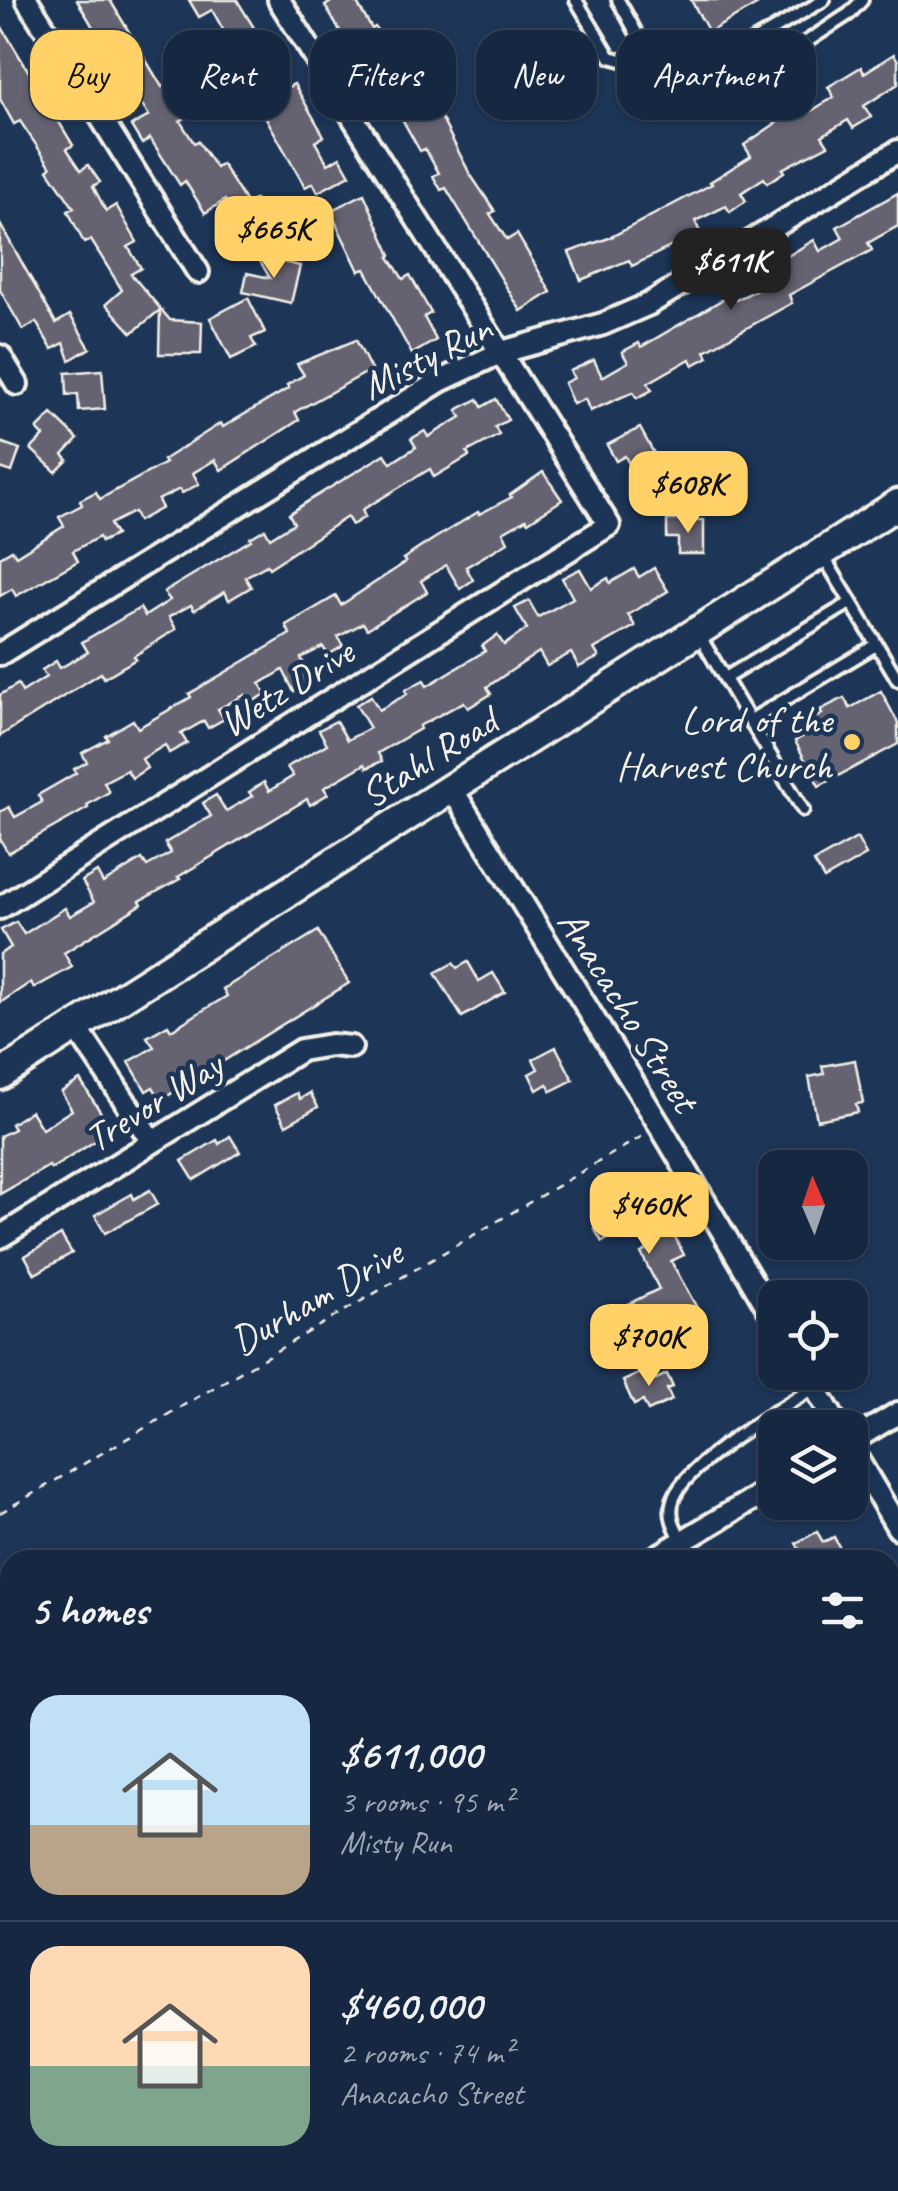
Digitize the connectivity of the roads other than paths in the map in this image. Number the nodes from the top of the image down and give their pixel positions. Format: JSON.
{"nodes":[{"id":1,"x":27,"y":0,"type":"edge"},
{"id":2,"x":279,"y":0,"type":"edge"},
{"id":3,"x":576,"y":0,"type":"edge"},
{"id":4,"x":618,"y":0,"type":"edge"},
{"id":5,"x":824,"y":0,"type":"edge"},
{"id":6,"x":862,"y":0,"type":"edge"},
{"id":7,"x":636,"y":30,"type":"edge"},
{"id":8,"x":772,"y":30,"type":"edge"},
{"id":9,"x":816,"y":35,"type":"edge"},
{"id":10,"x":617,"y":60,"type":"edge"},
{"id":11,"x":898,"y":151,"type":"edge"},
{"id":12,"x":198,"y":272,"type":"dead end"},
{"id":13,"x":502,"y":352,"type":"junction"},
{"id":14,"x":0,"y":356,"type":"edge"},
{"id":15,"x":18,"y":384,"type":"dead end"},
{"id":16,"x":896,"y":509,"type":"edge"},
{"id":17,"x":822,"y":553,"type":"junction"},
{"id":18,"x":850,"y":603,"type":"junction"},
{"id":19,"x":698,"y":633,"type":"junction"},
{"id":20,"x":876,"y":645,"type":"junction"},
{"id":21,"x":0,"y":654,"type":"edge"},
{"id":22,"x":726,"y":677,"type":"junction"},
{"id":23,"x":898,"y":680,"type":"edge"},
{"id":24,"x":751,"y":720,"type":"junction"},
{"id":25,"x":452,"y":789,"type":"junction"},
{"id":26,"x":803,"y":810,"type":"dead end"},
{"id":27,"x":0,"y":908,"type":"edge"},
{"id":28,"x":76,"y":1027,"type":"junction"},
{"id":29,"x":350,"y":1047,"type":"dead end"},
{"id":30,"x":0,"y":1075,"type":"edge"},
{"id":31,"x":152,"y":1142,"type":"junction"},
{"id":32,"x":0,"y":1238,"type":"edge"},
{"id":33,"x":758,"y":1291,"type":"edge"},
{"id":34,"x":797,"y":1390,"type":"edge"},
{"id":35,"x":898,"y":1413,"type":"edge"},
{"id":36,"x":868,"y":1432,"type":"edge"},
{"id":37,"x":868,"y":1476,"type":"edge"},
{"id":38,"x":758,"y":1496,"type":"edge"},
{"id":39,"x":898,"y":1528,"type":"edge"},
{"id":40,"x":682,"y":1542,"type":"junction"},
{"id":41,"x":668,"y":1550,"type":"edge"}],
"edges":[{"from":1,"to":12,"type":"street"},
{"from":2,"to":13,"type":"street"},
{"from":3,"to":10,"type":"lane"},
{"from":4,"to":7,"type":"lane"},
{"from":5,"to":8,"type":"lane"},
{"from":6,"to":9,"type":"lane"},
{"from":11,"to":13,"type":"street","name":"Misty Run"},
{"from":13,"to":21,"type":"street","name":"Misty Run"},
{"from":13,"to":27,"type":"street","name":"Wetz Drive"},
{"from":14,"to":15,"type":"street"},
{"from":16,"to":17,"type":"street","name":"Stahl Road"},
{"from":17,"to":18,"type":"lane"},
{"from":17,"to":19,"type":"street","name":"Stahl Road"},
{"from":18,"to":20,"type":"lane"},
{"from":18,"to":22,"type":"lane"},
{"from":19,"to":22,"type":"lane"},
{"from":19,"to":25,"type":"street","name":"Stahl Road"},
{"from":20,"to":23,"type":"lane"},
{"from":20,"to":24,"type":"lane"},
{"from":22,"to":24,"type":"lane"},
{"from":24,"to":26,"type":"lane"},
{"from":25,"to":28,"type":"street","name":"Stahl Road"},
{"from":25,"to":33,"type":"street","name":"Anacacho Street"},
{"from":28,"to":30,"type":"street","name":"Stahl Road"},
{"from":28,"to":31,"type":"street"},
{"from":29,"to":31,"type":"street","name":"Trevor Way"},
{"from":31,"to":32,"type":"street","name":"Trevor Way"},
{"from":34,"to":40,"type":"lane"},
{"from":35,"to":36,"type":"street"},
{"from":37,"to":39,"type":"street"},
{"from":38,"to":40,"type":"street"},
{"from":40,"to":41,"type":"street"}]}
